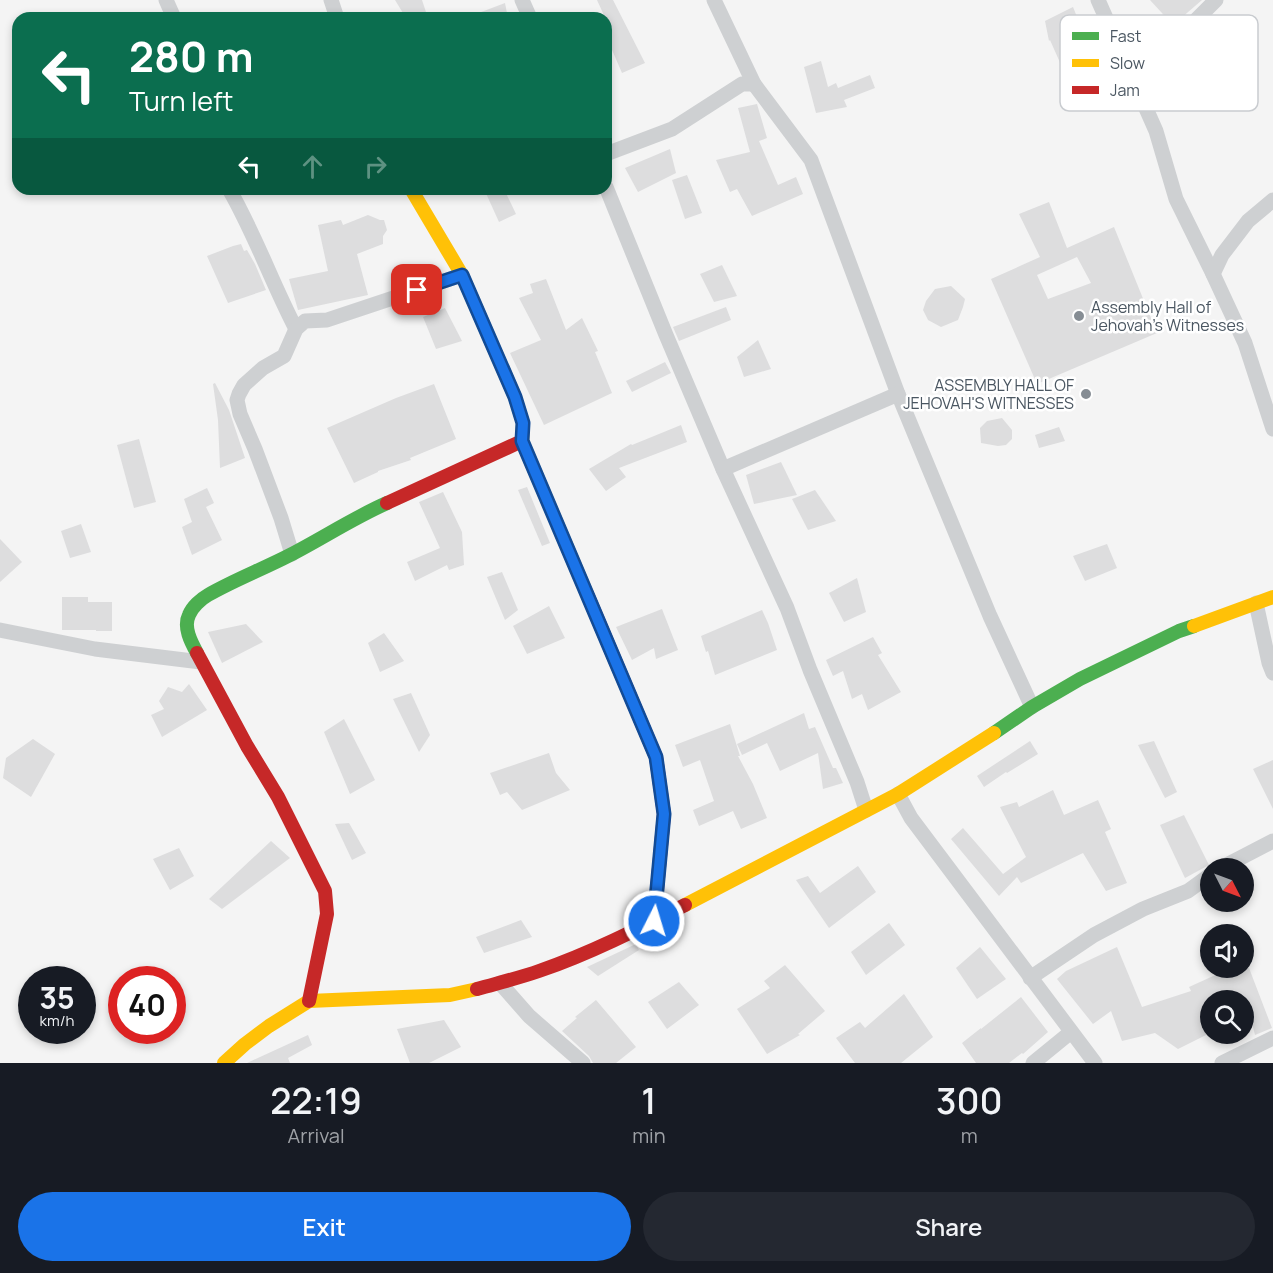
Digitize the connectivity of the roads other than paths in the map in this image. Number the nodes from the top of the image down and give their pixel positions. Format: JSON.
{"nodes":[{"id":1,"x":714,"y":0,"type":"edge"},
{"id":2,"x":1098,"y":0,"type":"edge"},
{"id":3,"x":1216,"y":0,"type":"edge"},
{"id":4,"x":1105,"y":15,"type":"edge"},
{"id":5,"x":1201,"y":15,"type":"edge"},
{"id":6,"x":754,"y":84,"type":"junction"},
{"id":7,"x":1147,"y":111,"type":"edge"},
{"id":8,"x":612,"y":151,"type":"edge"},
{"id":9,"x":232,"y":195,"type":"edge"},
{"id":10,"x":415,"y":195,"type":"edge"},
{"id":11,"x":609,"y":195,"type":"edge"},
{"id":12,"x":1273,"y":200,"type":"edge"},
{"id":13,"x":1214,"y":274,"type":"junction"},
{"id":14,"x":462,"y":275,"type":"junction"},
{"id":15,"x":296,"y":328,"type":"junction"},
{"id":16,"x":898,"y":394,"type":"junction"},
{"id":17,"x":1273,"y":429,"type":"edge"},
{"id":18,"x":522,"y":441,"type":"junction"},
{"id":19,"x":723,"y":469,"type":"junction"},
{"id":20,"x":292,"y":554,"type":"junction"},
{"id":21,"x":1273,"y":597,"type":"edge"},
{"id":22,"x":1256,"y":603,"type":"junction"},
{"id":23,"x":0,"y":630,"type":"edge"},
{"id":24,"x":201,"y":662,"type":"junction"},
{"id":25,"x":1273,"y":673,"type":"edge"},
{"id":26,"x":1032,"y":707,"type":"junction"},
{"id":27,"x":898,"y":794,"type":"junction"},
{"id":28,"x":866,"y":810,"type":"junction"},
{"id":29,"x":1273,"y":841,"type":"edge"},
{"id":30,"x":1239,"y":858,"type":"edge"},
{"id":31,"x":1200,"y":882,"type":"edge"},
{"id":32,"x":654,"y":921,"type":"junction"},
{"id":33,"x":1030,"y":978,"type":"junction"},
{"id":34,"x":500,"y":983,"type":"junction"},
{"id":35,"x":309,"y":1001,"type":"junction"},
{"id":36,"x":1071,"y":1032,"type":"junction"},
{"id":37,"x":1273,"y":1038,"type":"edge"},
{"id":38,"x":224,"y":1063,"type":"edge"},
{"id":39,"x":583,"y":1063,"type":"edge"},
{"id":40,"x":1033,"y":1063,"type":"edge"},
{"id":41,"x":1095,"y":1063,"type":"edge"},
{"id":42,"x":1222,"y":1063,"type":"edge"}],
"edges":[{"from":1,"to":6,"type":"street"},
{"from":2,"to":4,"type":"street"},
{"from":3,"to":5,"type":"street"},
{"from":6,"to":8,"type":"street"},
{"from":6,"to":16,"type":"street"},
{"from":7,"to":13,"type":"street"},
{"from":9,"to":15,"type":"street"},
{"from":10,"to":14,"type":"street"},
{"from":11,"to":19,"type":"street"},
{"from":12,"to":13,"type":"street"},
{"from":13,"to":17,"type":"street"},
{"from":14,"to":15,"type":"street"},
{"from":14,"to":18,"type":"street"},
{"from":15,"to":20,"type":"street"},
{"from":16,"to":19,"type":"street"},
{"from":16,"to":26,"type":"street"},
{"from":18,"to":20,"type":"street"},
{"from":18,"to":32,"type":"street"},
{"from":19,"to":28,"type":"street"},
{"from":20,"to":24,"type":"street"},
{"from":21,"to":22,"type":"street"},
{"from":22,"to":25,"type":"street"},
{"from":22,"to":26,"type":"street"},
{"from":23,"to":24,"type":"street"},
{"from":24,"to":35,"type":"street"},
{"from":26,"to":27,"type":"street"},
{"from":27,"to":28,"type":"street"},
{"from":27,"to":33,"type":"street"},
{"from":28,"to":32,"type":"street"},
{"from":29,"to":30,"type":"street"},
{"from":31,"to":33,"type":"street"},
{"from":32,"to":34,"type":"street"},
{"from":33,"to":36,"type":"street"},
{"from":34,"to":35,"type":"street"},
{"from":34,"to":39,"type":"street"},
{"from":35,"to":38,"type":"street"},
{"from":36,"to":40,"type":"street"},
{"from":36,"to":41,"type":"street"},
{"from":37,"to":42,"type":"street"}]}
